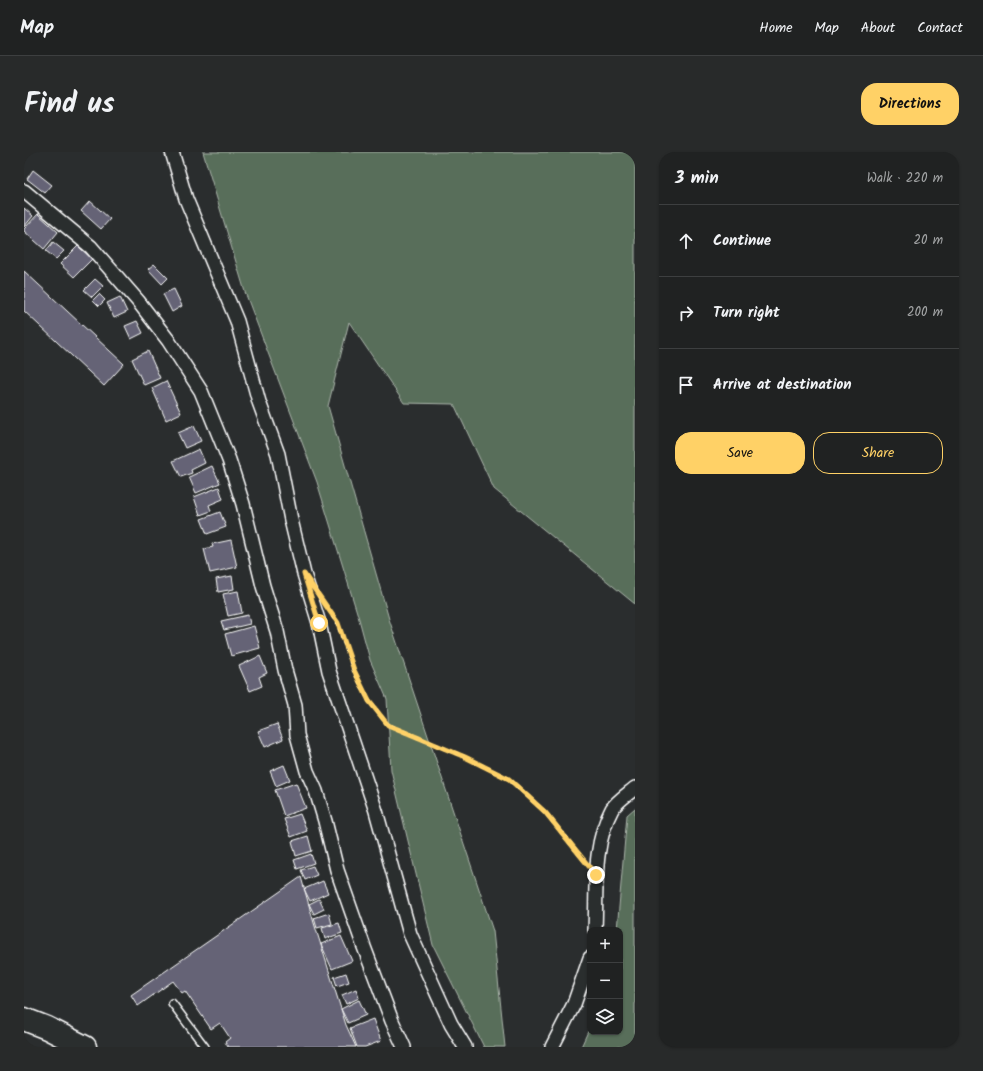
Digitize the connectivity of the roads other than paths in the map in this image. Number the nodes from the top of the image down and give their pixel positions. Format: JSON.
{"nodes":[{"id":1,"x":172,"y":152,"type":"edge"},
{"id":2,"x":24,"y":190,"type":"edge"},
{"id":3,"x":635,"y":788,"type":"edge"},
{"id":4,"x":595,"y":927,"type":"edge"},
{"id":5,"x":588,"y":963,"type":"edge"},
{"id":6,"x":172,"y":1003,"type":"dead end"},
{"id":7,"x":24,"y":1019,"type":"edge"},
{"id":8,"x":85,"y":1047,"type":"edge"},
{"id":9,"x":205,"y":1047,"type":"edge"},
{"id":10,"x":404,"y":1047,"type":"edge"},
{"id":11,"x":465,"y":1047,"type":"edge"},
{"id":12,"x":552,"y":1047,"type":"edge"}],
"edges":[{"from":1,"to":11,"type":"street"},
{"from":2,"to":10,"type":"street"},
{"from":3,"to":4,"type":"street"},
{"from":5,"to":12,"type":"street"},
{"from":6,"to":9,"type":"lane"},
{"from":7,"to":8,"type":"highway"}]}
